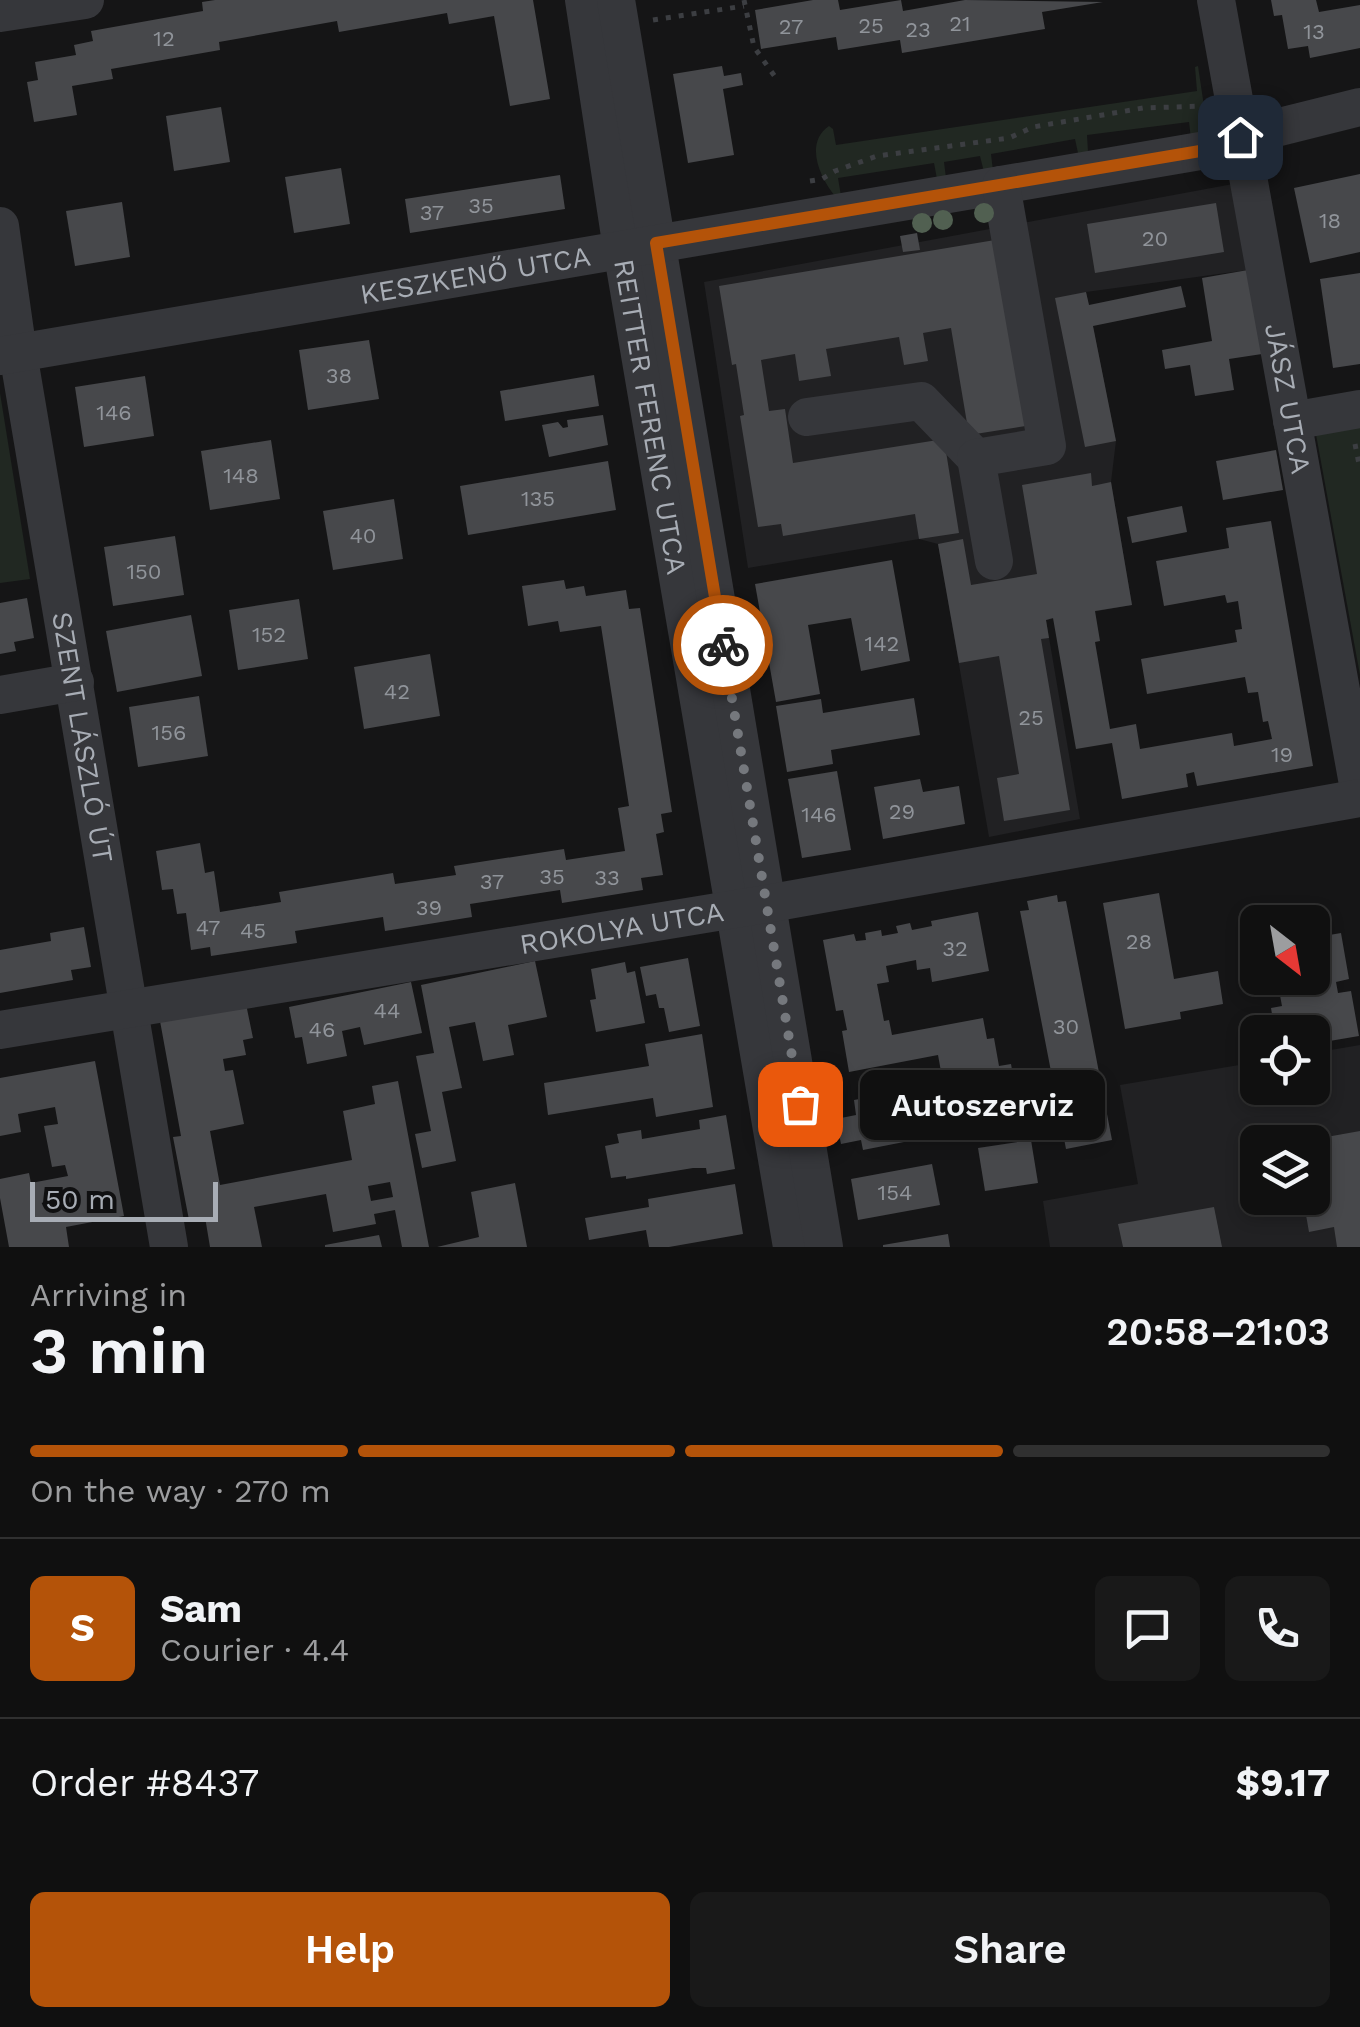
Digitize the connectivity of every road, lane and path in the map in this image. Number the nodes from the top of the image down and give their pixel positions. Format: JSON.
{"nodes":[{"id":1,"x":85,"y":0,"type":"edge"},
{"id":2,"x":584,"y":0,"type":"edge"},
{"id":3,"x":616,"y":0,"type":"edge"},
{"id":4,"x":1216,"y":0,"type":"edge"},
{"id":5,"x":744,"y":3,"type":"edge"},
{"id":6,"x":0,"y":13,"type":"edge"},
{"id":7,"x":653,"y":20,"type":"dead end"},
{"id":8,"x":778,"y":81,"type":"dead end"},
{"id":9,"x":1360,"y":108,"type":"edge"},
{"id":10,"x":1236,"y":120,"type":"junction"},
{"id":11,"x":810,"y":181,"type":"dead end"},
{"id":12,"x":1001,"y":185,"type":"junction"},
{"id":13,"x":0,"y":226,"type":"edge"},
{"id":14,"x":639,"y":246,"type":"junction"},
{"id":15,"x":9,"y":355,"type":"edge"},
{"id":16,"x":807,"y":417,"type":"dead end"},
{"id":17,"x":1292,"y":422,"type":"junction"},
{"id":18,"x":1358,"y":426,"type":"edge"},
{"id":19,"x":976,"y":458,"type":"junction"},
{"id":20,"x":1360,"y":469,"type":"edge"},
{"id":21,"x":994,"y":561,"type":"dead end"},
{"id":22,"x":75,"y":682,"type":"junction"},
{"id":23,"x":0,"y":694,"type":"edge"},
{"id":24,"x":1360,"y":796,"type":"edge"},
{"id":25,"x":750,"y":906,"type":"junction"},
{"id":26,"x":129,"y":1007,"type":"junction"},
{"id":27,"x":0,"y":1030,"type":"edge"},
{"id":28,"x":169,"y":1247,"type":"edge"},
{"id":29,"x":792,"y":1247,"type":"edge"},
{"id":30,"x":824,"y":1247,"type":"edge"}],
"edges":[{"from":1,"to":6,"type":"street"},
{"from":2,"to":14,"type":"street","name":"REITTER FERENC UTCA"},
{"from":3,"to":14,"type":"street","name":"REITTER FERENC UTCA"},
{"from":4,"to":10,"type":"street","name":"JÁSZ UTCA"},
{"from":5,"to":7,"type":"path"},
{"from":5,"to":8,"type":"path"},
{"from":9,"to":10,"type":"street","name":"KESZKENŐ UTCA"},
{"from":10,"to":11,"type":"path"},
{"from":10,"to":12,"type":"street","name":"KESZKENŐ UTCA"},
{"from":10,"to":17,"type":"street","name":"JÁSZ UTCA"},
{"from":12,"to":14,"type":"street","name":"KESZKENŐ UTCA"},
{"from":12,"to":19,"type":"street"},
{"from":13,"to":15,"type":"street","name":"SZENT LÁSZLÓ ÚT"},
{"from":14,"to":15,"type":"street","name":"KESZKENŐ UTCA"},
{"from":14,"to":25,"type":"street","name":"REITTER FERENC UTCA"},
{"from":15,"to":22,"type":"street","name":"SZENT LÁSZLÓ ÚT"},
{"from":16,"to":19,"type":"street"},
{"from":17,"to":18,"type":"street"},
{"from":17,"to":24,"type":"street","name":"JÁSZ UTCA"},
{"from":18,"to":20,"type":"path"},
{"from":19,"to":21,"type":"street"},
{"from":22,"to":23,"type":"street"},
{"from":22,"to":26,"type":"street","name":"SZENT LÁSZLÓ ÚT"},
{"from":24,"to":25,"type":"street","name":"ROKOLYA UTCA"},
{"from":25,"to":26,"type":"street","name":"ROKOLYA UTCA"},
{"from":25,"to":29,"type":"street","name":"REITTER FERENC UTCA"},
{"from":25,"to":30,"type":"street","name":"REITTER FERENC UTCA"},
{"from":26,"to":27,"type":"street","name":"ROKOLYA UTCA"},
{"from":26,"to":28,"type":"street","name":"SZENT LÁSZLÓ ÚT"}]}
